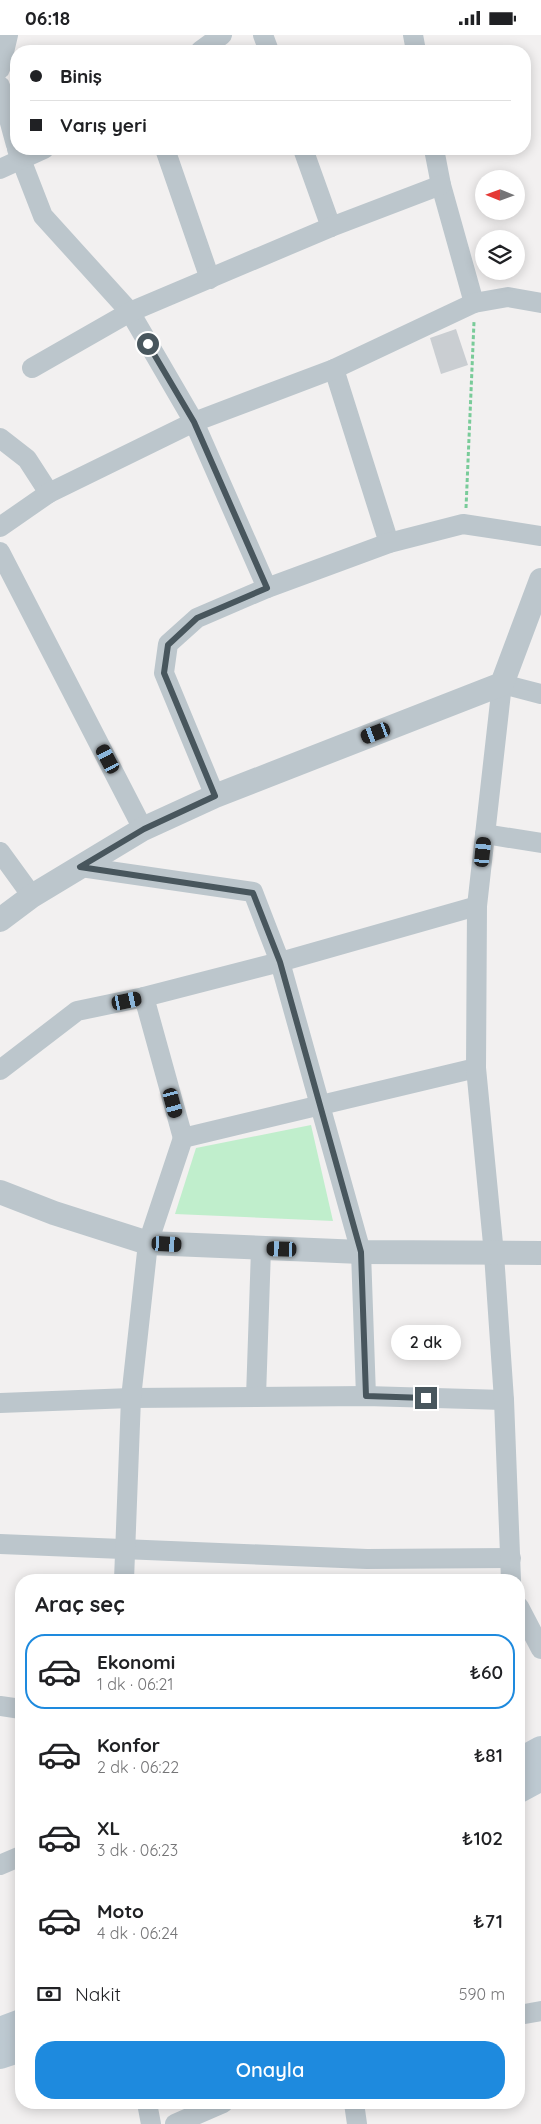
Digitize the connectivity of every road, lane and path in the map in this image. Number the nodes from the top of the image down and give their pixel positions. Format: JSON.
{"nodes":[{"id":1,"x":8,"y":35,"type":"edge"},
{"id":2,"x":222,"y":35,"type":"edge"},
{"id":3,"x":208,"y":45,"type":"edge"},
{"id":4,"x":0,"y":69,"type":"edge"},
{"id":5,"x":0,"y":86,"type":"edge"},
{"id":6,"x":10,"y":123,"type":"edge"},
{"id":7,"x":15,"y":155,"type":"edge"},
{"id":8,"x":19,"y":155,"type":"edge"},
{"id":9,"x":167,"y":155,"type":"edge"},
{"id":10,"x":305,"y":155,"type":"edge"},
{"id":11,"x":435,"y":155,"type":"edge"},
{"id":12,"x":0,"y":169,"type":"edge"},
{"id":13,"x":441,"y":185,"type":"junction"},
{"id":14,"x":331,"y":227,"type":"junction"},
{"id":15,"x":210,"y":279,"type":"junction"},
{"id":16,"x":474,"y":303,"type":"junction"},
{"id":17,"x":541,"y":303,"type":"edge"},
{"id":18,"x":130,"y":312,"type":"junction"},
{"id":19,"x":32,"y":368,"type":"dead end"},
{"id":20,"x":334,"y":369,"type":"junction"},
{"id":21,"x":194,"y":422,"type":"junction"},
{"id":22,"x":0,"y":438,"type":"edge"},
{"id":23,"x":49,"y":493,"type":"junction"},
{"id":24,"x":463,"y":524,"type":"junction"},
{"id":25,"x":0,"y":527,"type":"edge"},
{"id":26,"x":541,"y":535,"type":"edge"},
{"id":27,"x":389,"y":543,"type":"junction"},
{"id":28,"x":0,"y":552,"type":"edge"},
{"id":29,"x":541,"y":580,"type":"edge"},
{"id":30,"x":267,"y":588,"type":"junction"},
{"id":31,"x":502,"y":684,"type":"junction"},
{"id":32,"x":541,"y":694,"type":"edge"},
{"id":33,"x":215,"y":796,"type":"junction"},
{"id":34,"x":144,"y":829,"type":"junction"},
{"id":35,"x":485,"y":834,"type":"junction"},
{"id":36,"x":541,"y":843,"type":"edge"},
{"id":37,"x":0,"y":852,"type":"edge"},
{"id":38,"x":80,"y":867,"type":"junction"},
{"id":39,"x":32,"y":896,"type":"junction"},
{"id":40,"x":477,"y":906,"type":"junction"},
{"id":41,"x":0,"y":920,"type":"edge"},
{"id":42,"x":280,"y":962,"type":"junction"},
{"id":43,"x":144,"y":997,"type":"junction"},
{"id":44,"x":476,"y":1067,"type":"junction"},
{"id":45,"x":0,"y":1070,"type":"edge"},
{"id":46,"x":321,"y":1106,"type":"junction"},
{"id":47,"x":183,"y":1138,"type":"junction"},
{"id":48,"x":0,"y":1192,"type":"edge"},
{"id":49,"x":148,"y":1243,"type":"junction"},
{"id":50,"x":262,"y":1249,"type":"junction"},
{"id":51,"x":361,"y":1252,"type":"junction"},
{"id":52,"x":541,"y":1253,"type":"edge"},
{"id":53,"x":494,"y":1254,"type":"junction"},
{"id":54,"x":366,"y":1396,"type":"junction"},
{"id":55,"x":256,"y":1397,"type":"junction"},
{"id":56,"x":131,"y":1398,"type":"junction"},
{"id":57,"x":504,"y":1400,"type":"junction"},
{"id":58,"x":0,"y":1403,"type":"edge"},
{"id":59,"x":0,"y":1544,"type":"edge"},
{"id":60,"x":126,"y":1549,"type":"junction"},
{"id":61,"x":511,"y":1558,"type":"junction"},
{"id":62,"x":124,"y":1574,"type":"edge"},
{"id":63,"x":511,"y":1574,"type":"edge"},
{"id":64,"x":525,"y":1618,"type":"edge"},
{"id":65,"x":541,"y":1649,"type":"edge"},
{"id":66,"x":0,"y":1706,"type":"edge"},
{"id":67,"x":15,"y":1708,"type":"edge"},
{"id":68,"x":541,"y":1749,"type":"edge"},
{"id":69,"x":525,"y":1758,"type":"edge"},
{"id":70,"x":541,"y":1777,"type":"edge"},
{"id":71,"x":525,"y":1786,"type":"edge"},
{"id":72,"x":15,"y":1859,"type":"edge"},
{"id":73,"x":0,"y":1865,"type":"edge"},
{"id":74,"x":541,"y":2011,"type":"edge"},
{"id":75,"x":525,"y":2014,"type":"edge"},
{"id":76,"x":15,"y":2025,"type":"edge"},
{"id":77,"x":0,"y":2031,"type":"edge"},
{"id":78,"x":15,"y":2050,"type":"edge"},
{"id":79,"x":0,"y":2055,"type":"edge"},
{"id":80,"x":147,"y":2109,"type":"edge"},
{"id":81,"x":210,"y":2109,"type":"edge"},
{"id":82,"x":355,"y":2109,"type":"edge"},
{"id":83,"x":150,"y":2124,"type":"edge"},
{"id":84,"x":175,"y":2124,"type":"edge"},
{"id":85,"x":357,"y":2124,"type":"edge"}],
"edges":[{"from":1,"to":4,"type":"street"},
{"from":2,"to":3,"type":"street"},
{"from":5,"to":6,"type":"street"},
{"from":7,"to":12,"type":"street"},
{"from":8,"to":18,"type":"street"},
{"from":9,"to":15,"type":"street"},
{"from":10,"to":14,"type":"street"},
{"from":11,"to":13,"type":"street"},
{"from":13,"to":14,"type":"street"},
{"from":13,"to":16,"type":"street"},
{"from":14,"to":15,"type":"street"},
{"from":15,"to":18,"type":"street"},
{"from":16,"to":17,"type":"street"},
{"from":16,"to":20,"type":"street"},
{"from":16,"to":24,"type":"path"},
{"from":18,"to":19,"type":"street"},
{"from":18,"to":21,"type":"street"},
{"from":20,"to":21,"type":"street"},
{"from":20,"to":27,"type":"street"},
{"from":21,"to":23,"type":"street"},
{"from":21,"to":30,"type":"street"},
{"from":22,"to":23,"type":"street"},
{"from":23,"to":25,"type":"street"},
{"from":24,"to":26,"type":"street"},
{"from":24,"to":27,"type":"street"},
{"from":27,"to":30,"type":"street"},
{"from":28,"to":34,"type":"street"},
{"from":29,"to":31,"type":"street"},
{"from":30,"to":33,"type":"street"},
{"from":31,"to":32,"type":"street"},
{"from":31,"to":33,"type":"street"},
{"from":31,"to":35,"type":"street"},
{"from":33,"to":34,"type":"street"},
{"from":34,"to":38,"type":"street"},
{"from":35,"to":36,"type":"street"},
{"from":35,"to":40,"type":"street"},
{"from":37,"to":39,"type":"street"},
{"from":38,"to":39,"type":"street"},
{"from":38,"to":42,"type":"street"},
{"from":39,"to":41,"type":"street"},
{"from":40,"to":42,"type":"street"},
{"from":40,"to":44,"type":"street"},
{"from":42,"to":43,"type":"street"},
{"from":42,"to":46,"type":"street"},
{"from":43,"to":45,"type":"street"},
{"from":43,"to":47,"type":"street"},
{"from":44,"to":46,"type":"street"},
{"from":44,"to":53,"type":"street"},
{"from":46,"to":47,"type":"street"},
{"from":46,"to":51,"type":"street"},
{"from":47,"to":49,"type":"street"},
{"from":48,"to":49,"type":"street"},
{"from":49,"to":50,"type":"street"},
{"from":49,"to":56,"type":"street"},
{"from":50,"to":51,"type":"street"},
{"from":50,"to":55,"type":"street"},
{"from":51,"to":53,"type":"street"},
{"from":51,"to":54,"type":"street"},
{"from":52,"to":53,"type":"street"},
{"from":53,"to":57,"type":"street"},
{"from":54,"to":55,"type":"street"},
{"from":54,"to":57,"type":"street"},
{"from":55,"to":56,"type":"street"},
{"from":56,"to":58,"type":"street"},
{"from":56,"to":60,"type":"street"},
{"from":57,"to":61,"type":"street"},
{"from":59,"to":60,"type":"street"},
{"from":60,"to":61,"type":"street"},
{"from":60,"to":62,"type":"street"},
{"from":61,"to":63,"type":"street"},
{"from":64,"to":65,"type":"street"},
{"from":66,"to":67,"type":"street"},
{"from":68,"to":69,"type":"main road"},
{"from":70,"to":71,"type":"main road"},
{"from":72,"to":73,"type":"street"},
{"from":74,"to":75,"type":"street"},
{"from":76,"to":77,"type":"main road"},
{"from":78,"to":79,"type":"main road"},
{"from":80,"to":83,"type":"street"},
{"from":81,"to":84,"type":"street"},
{"from":82,"to":85,"type":"street"}]}
